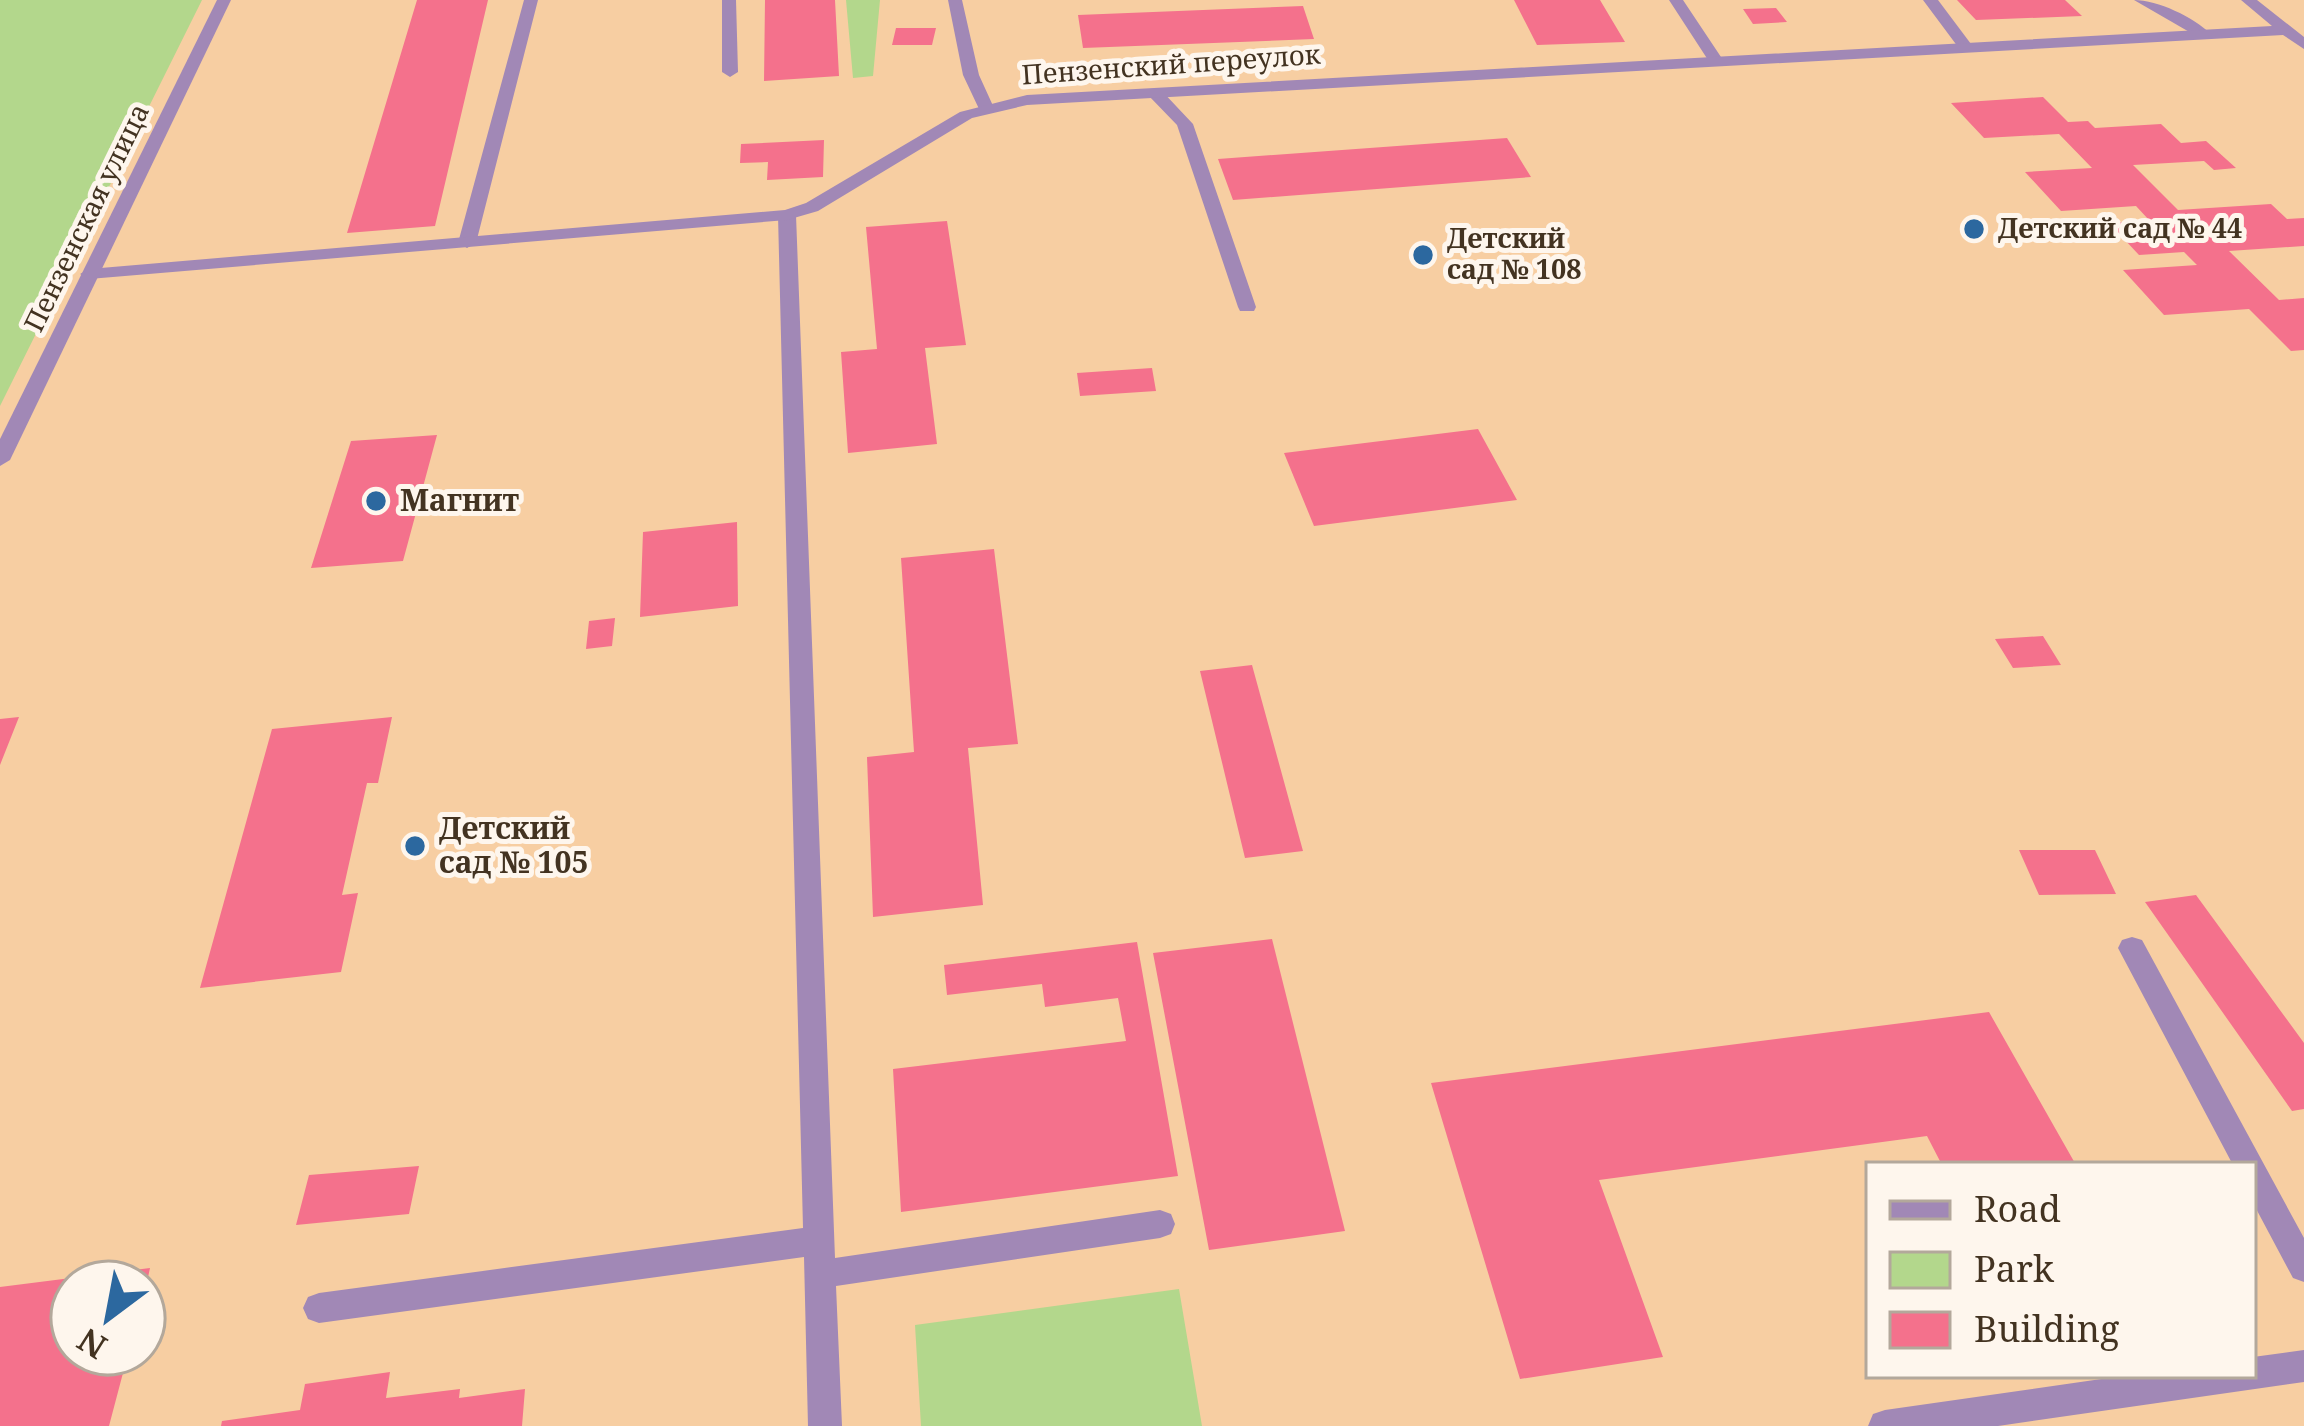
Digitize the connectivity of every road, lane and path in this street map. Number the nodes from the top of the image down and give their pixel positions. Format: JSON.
{"nodes":[{"id":1,"x":224,"y":0,"type":"edge"},
{"id":2,"x":531,"y":0,"type":"edge"},
{"id":3,"x":729,"y":0,"type":"edge"},
{"id":4,"x":955,"y":0,"type":"edge"},
{"id":5,"x":1676,"y":0,"type":"edge"},
{"id":6,"x":1930,"y":0,"type":"edge"},
{"id":7,"x":2141,"y":0,"type":"edge"},
{"id":8,"x":2248,"y":0,"type":"edge"},
{"id":9,"x":2286,"y":30,"type":"junction"},
{"id":10,"x":2203,"y":34,"type":"junction"},
{"id":11,"x":2304,"y":44,"type":"edge"},
{"id":12,"x":1966,"y":48,"type":"junction"},
{"id":13,"x":1715,"y":60,"type":"junction"},
{"id":14,"x":730,"y":72,"type":"dead end"},
{"id":15,"x":1154,"y":92,"type":"junction"},
{"id":16,"x":986,"y":108,"type":"junction"},
{"id":17,"x":787,"y":215,"type":"junction"},
{"id":18,"x":467,"y":243,"type":"junction"},
{"id":19,"x":89,"y":274,"type":"junction"},
{"id":20,"x":1247,"y":307,"type":"dead end"},
{"id":21,"x":1,"y":454,"type":"edge"},
{"id":22,"x":2132,"y":948,"type":"dead end"},
{"id":23,"x":2247,"y":1162,"type":"edge"},
{"id":24,"x":2256,"y":1179,"type":"edge"},
{"id":25,"x":1160,"y":1224,"type":"dead end"},
{"id":26,"x":822,"y":1240,"type":"junction"},
{"id":27,"x":2304,"y":1268,"type":"edge"},
{"id":28,"x":822,"y":1274,"type":"junction"},
{"id":29,"x":319,"y":1308,"type":"dead end"},
{"id":30,"x":2304,"y":1366,"type":"edge"},
{"id":31,"x":2256,"y":1373,"type":"edge"},
{"id":32,"x":2219,"y":1378,"type":"edge"},
{"id":33,"x":825,"y":1426,"type":"edge"},
{"id":34,"x":1885,"y":1426,"type":"edge"}],
"edges":[{"from":1,"to":19,"type":"street","name":"Пензенская улица"},
{"from":2,"to":18,"type":"street"},
{"from":3,"to":14,"type":"street"},
{"from":4,"to":16,"type":"street"},
{"from":5,"to":13,"type":"street"},
{"from":6,"to":12,"type":"street"},
{"from":7,"to":10,"type":"street"},
{"from":8,"to":9,"type":"street"},
{"from":9,"to":10,"type":"street","name":"Пензенский переулок"},
{"from":9,"to":11,"type":"street"},
{"from":10,"to":12,"type":"street","name":"Пензенский переулок"},
{"from":12,"to":13,"type":"street","name":"Пензенский переулок"},
{"from":13,"to":15,"type":"street","name":"Пензенский переулок"},
{"from":15,"to":16,"type":"street","name":"Пензенский переулок"},
{"from":15,"to":20,"type":"street"},
{"from":16,"to":17,"type":"street","name":"Пензенский переулок"},
{"from":17,"to":18,"type":"street","name":"Пензенский переулок"},
{"from":17,"to":26,"type":"street"},
{"from":18,"to":19,"type":"street","name":"Пензенский переулок"},
{"from":19,"to":21,"type":"street","name":"Пензенская улица"},
{"from":22,"to":23,"type":"street"},
{"from":24,"to":27,"type":"street"},
{"from":25,"to":28,"type":"street"},
{"from":26,"to":28,"type":"street"},
{"from":26,"to":29,"type":"street"},
{"from":28,"to":33,"type":"street"},
{"from":30,"to":31,"type":"street"},
{"from":32,"to":34,"type":"street"}]}
